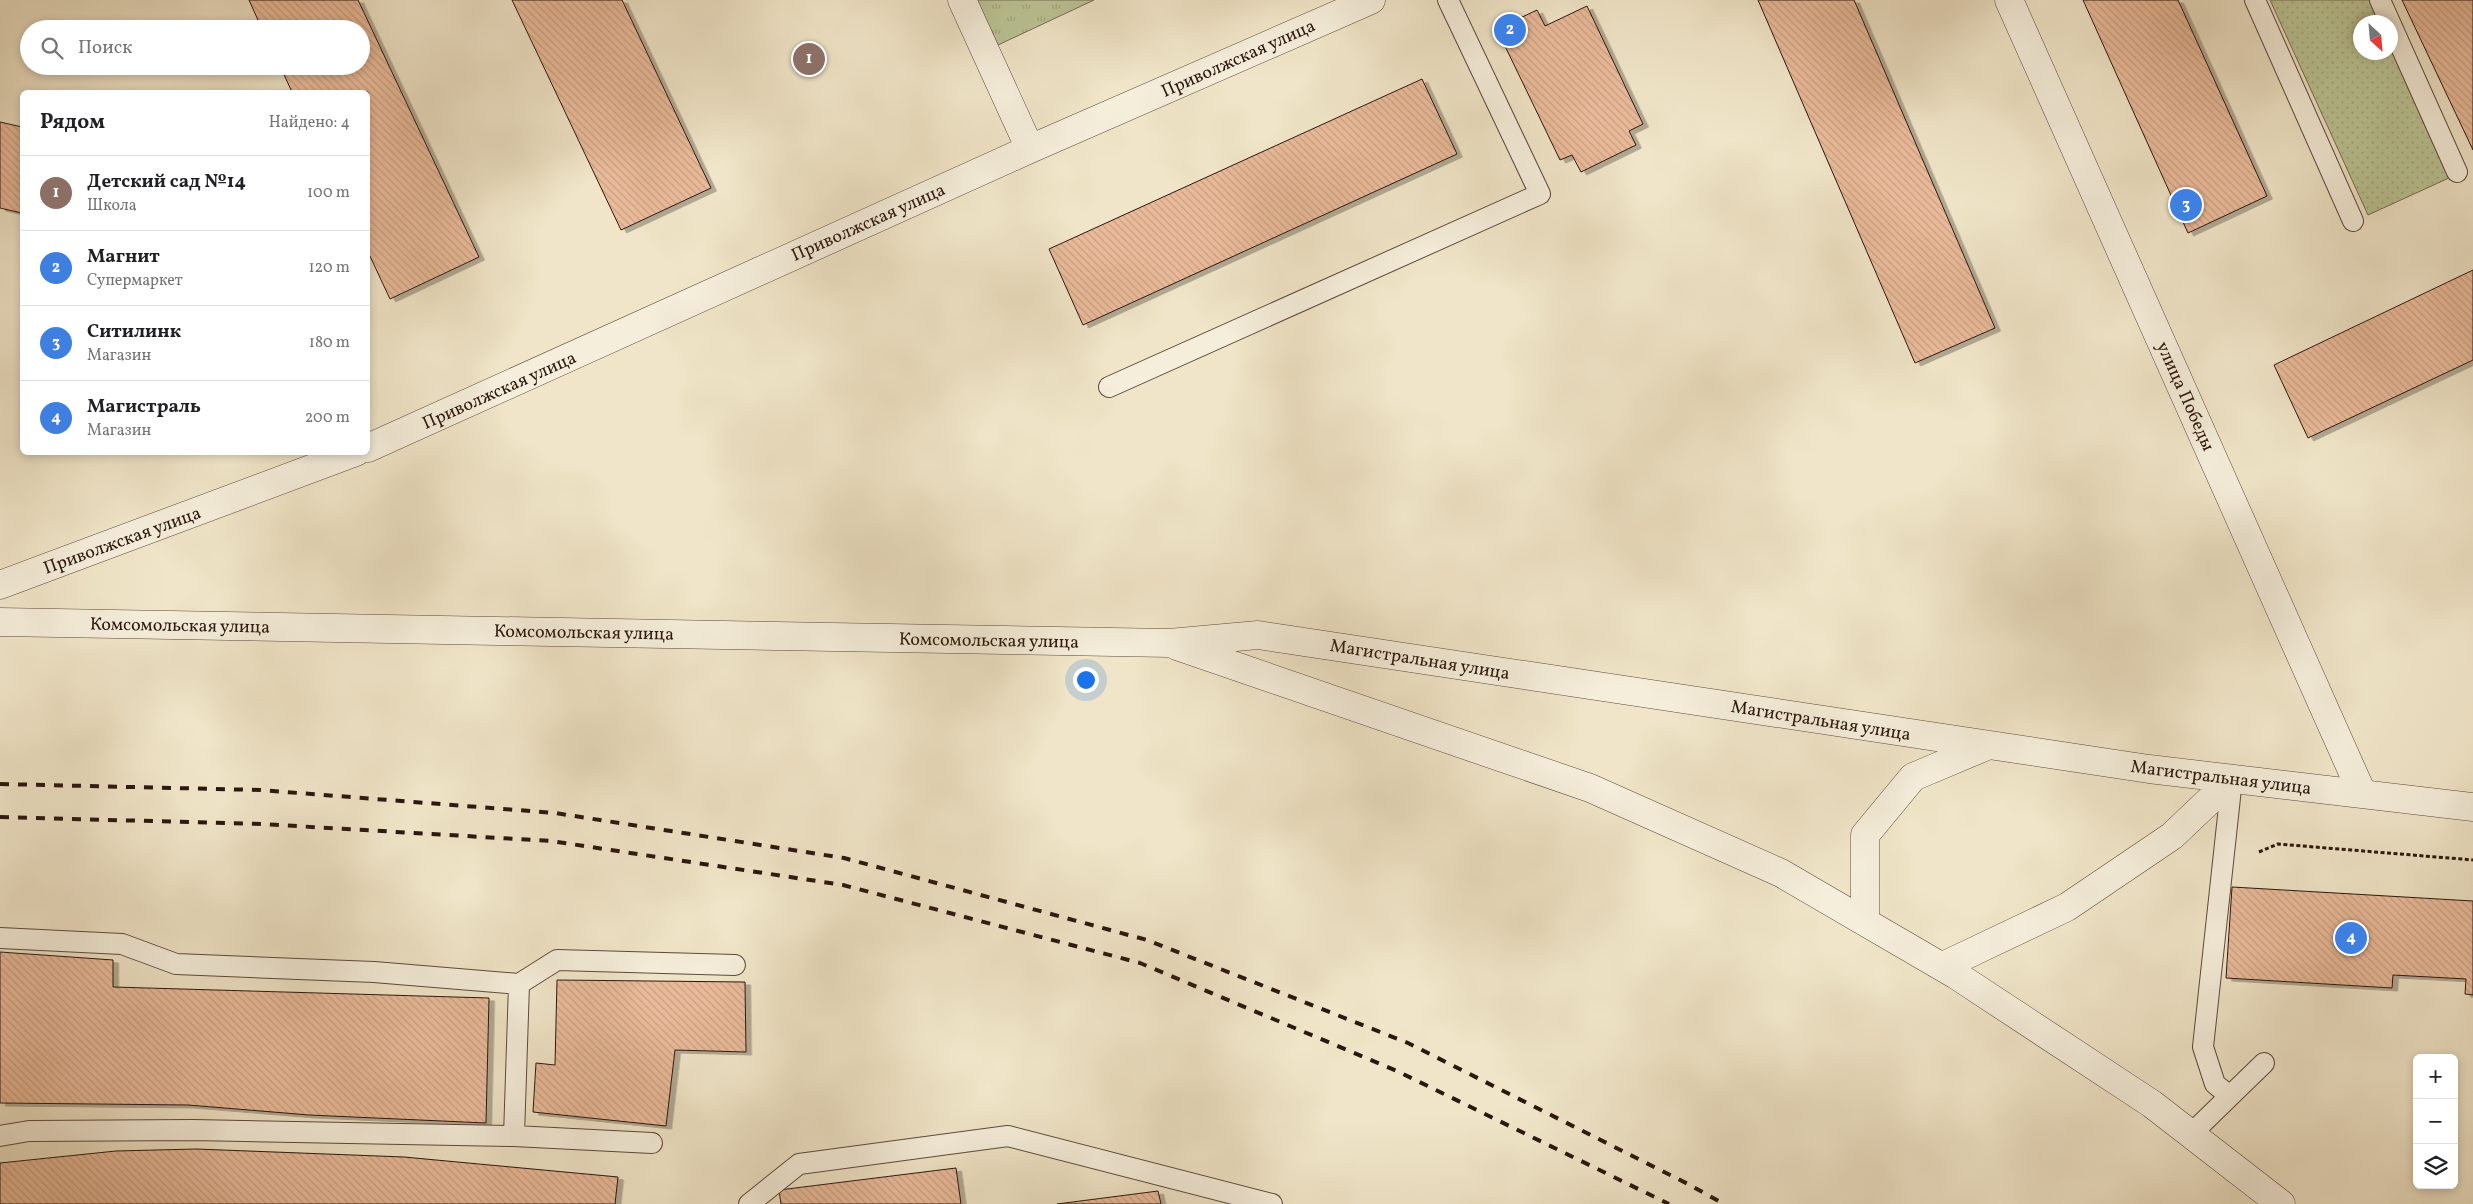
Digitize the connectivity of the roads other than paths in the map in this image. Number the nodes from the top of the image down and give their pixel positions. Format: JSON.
{"nodes":[{"id":1,"x":962,"y":0,"type":"edge"},
{"id":2,"x":1370,"y":0,"type":"edge"},
{"id":3,"x":1448,"y":0,"type":"edge"},
{"id":4,"x":2009,"y":0,"type":"edge"},
{"id":5,"x":2255,"y":0,"type":"edge"},
{"id":6,"x":2380,"y":0,"type":"edge"},
{"id":7,"x":1030,"y":149,"type":"junction"},
{"id":8,"x":2457,"y":172,"type":"dead end"},
{"id":9,"x":2353,"y":221,"type":"dead end"},
{"id":10,"x":1109,"y":387,"type":"dead end"},
{"id":11,"x":370,"y":447,"type":"edge"},
{"id":12,"x":348,"y":455,"type":"edge"},
{"id":13,"x":0,"y":585,"type":"edge"},
{"id":14,"x":0,"y":622,"type":"edge"},
{"id":15,"x":1169,"y":643,"type":"junction"},
{"id":16,"x":1989,"y":745,"type":"junction"},
{"id":17,"x":2232,"y":779,"type":"junction"},
{"id":18,"x":2362,"y":793,"type":"junction"},
{"id":19,"x":2473,"y":807,"type":"edge"},
{"id":20,"x":1865,"y":922,"type":"junction"},
{"id":21,"x":0,"y":938,"type":"edge"},
{"id":22,"x":735,"y":965,"type":"dead end"},
{"id":23,"x":1943,"y":966,"type":"junction"},
{"id":24,"x":519,"y":984,"type":"junction"},
{"id":25,"x":2264,"y":1063,"type":"dead end"},
{"id":26,"x":2230,"y":1096,"type":"junction"},
{"id":27,"x":2191,"y":1134,"type":"junction"},
{"id":28,"x":0,"y":1136,"type":"edge"},
{"id":29,"x":514,"y":1136,"type":"junction"},
{"id":30,"x":652,"y":1143,"type":"dead end"},
{"id":31,"x":749,"y":1204,"type":"edge"},
{"id":32,"x":1272,"y":1204,"type":"edge"},
{"id":33,"x":2281,"y":1204,"type":"edge"}],
"edges":[{"from":1,"to":7,"type":"street"},
{"from":2,"to":7,"type":"street","name":"Приволжская улица"},
{"from":3,"to":10,"type":"lane"},
{"from":4,"to":18,"type":"street","name":"улица Победы"},
{"from":5,"to":9,"type":"lane"},
{"from":6,"to":8,"type":"lane"},
{"from":7,"to":11,"type":"street","name":"Приволжская улица"},
{"from":12,"to":13,"type":"street","name":"Приволжская улица"},
{"from":14,"to":15,"type":"street","name":"Комсомольская улица"},
{"from":15,"to":16,"type":"street","name":"Магистральная улица"},
{"from":15,"to":20,"type":"street"},
{"from":16,"to":17,"type":"street","name":"Магистральная улица"},
{"from":16,"to":20,"type":"street"},
{"from":17,"to":18,"type":"street","name":"Магистральная улица"},
{"from":17,"to":23,"type":"street"},
{"from":17,"to":26,"type":"lane"},
{"from":18,"to":19,"type":"street","name":"Магистральная улица"},
{"from":20,"to":23,"type":"street"},
{"from":21,"to":24,"type":"lane"},
{"from":22,"to":24,"type":"lane"},
{"from":23,"to":27,"type":"street"},
{"from":24,"to":29,"type":"lane"},
{"from":25,"to":26,"type":"lane"},
{"from":26,"to":27,"type":"lane"},
{"from":27,"to":33,"type":"street"},
{"from":28,"to":29,"type":"lane"},
{"from":29,"to":30,"type":"lane"},
{"from":31,"to":32,"type":"lane"}]}
